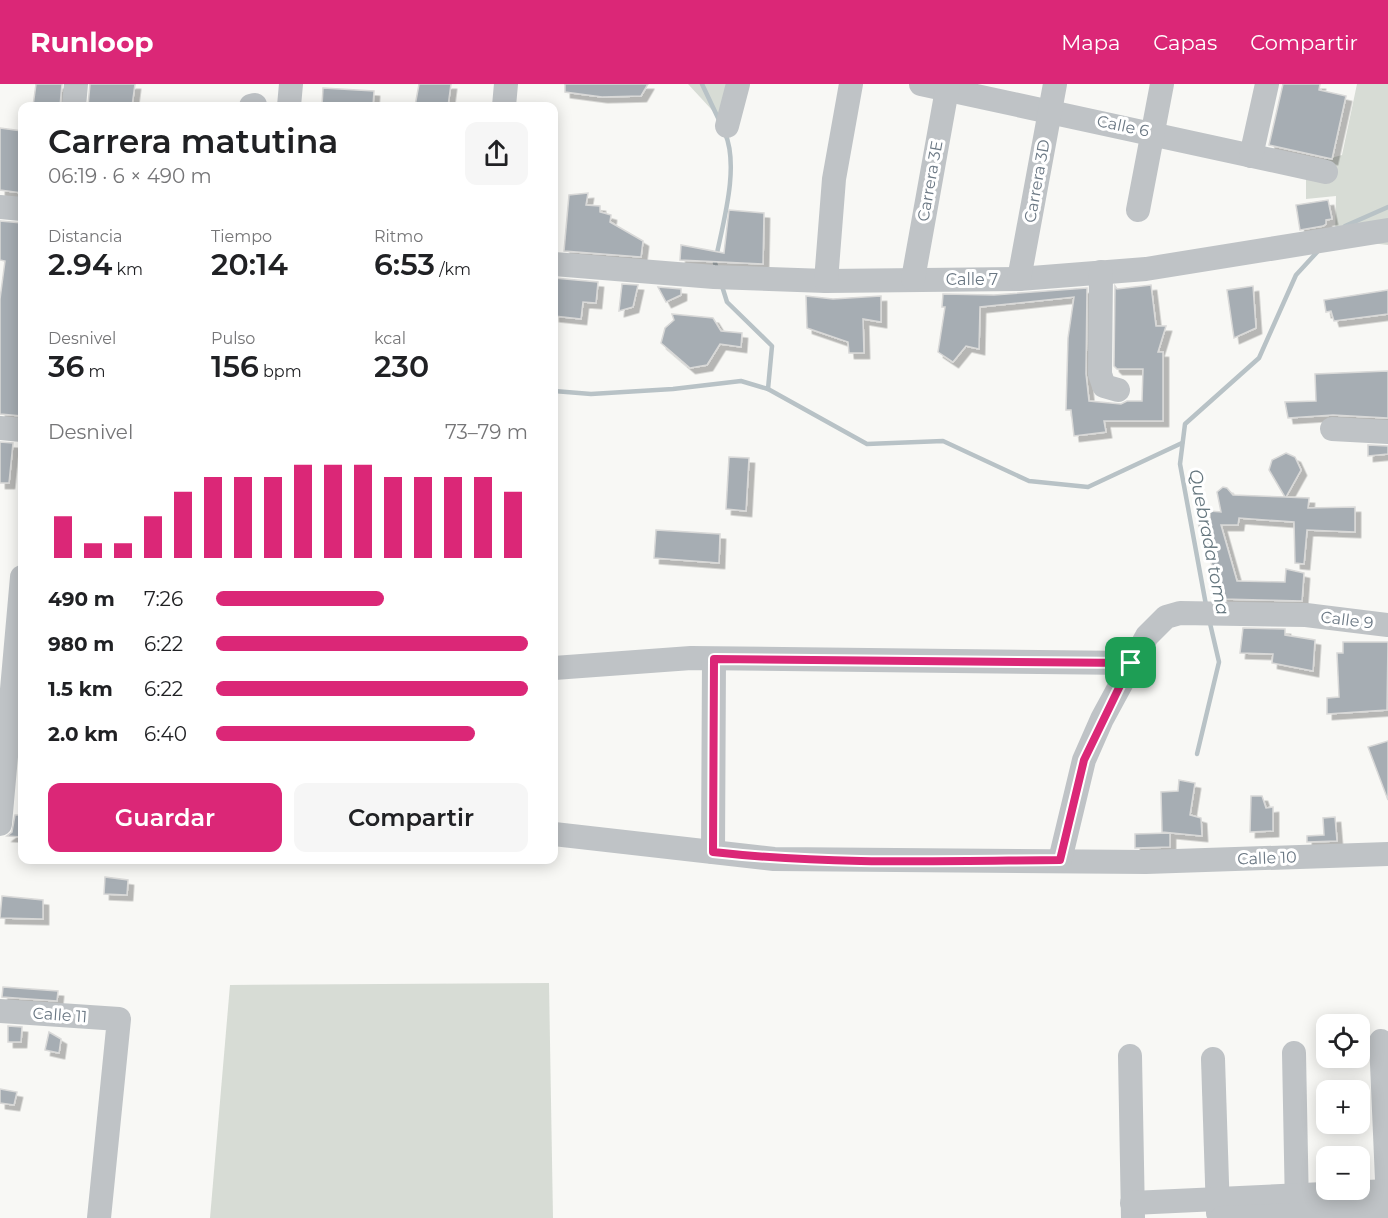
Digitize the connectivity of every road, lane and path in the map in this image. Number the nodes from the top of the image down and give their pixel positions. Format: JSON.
{"nodes":[{"id":1,"x":76,"y":84,"type":"edge"},
{"id":2,"x":291,"y":84,"type":"edge"},
{"id":3,"x":506,"y":84,"type":"edge"},
{"id":4,"x":738,"y":84,"type":"edge"},
{"id":5,"x":851,"y":84,"type":"edge"},
{"id":6,"x":921,"y":84,"type":"edge"},
{"id":7,"x":1055,"y":84,"type":"edge"},
{"id":8,"x":1162,"y":84,"type":"edge"},
{"id":9,"x":1267,"y":84,"type":"edge"},
{"id":10,"x":947,"y":86,"type":"edge"},
{"id":11,"x":74,"y":102,"type":"edge"},
{"id":12,"x":289,"y":102,"type":"edge"},
{"id":13,"x":504,"y":102,"type":"edge"},
{"id":14,"x":1050,"y":110,"type":"junction"},
{"id":15,"x":727,"y":126,"type":"dead end"},
{"id":16,"x":1153,"y":133,"type":"junction"},
{"id":17,"x":1251,"y":156,"type":"junction"},
{"id":18,"x":1326,"y":172,"type":"dead end"},
{"id":19,"x":0,"y":207,"type":"edge"},
{"id":20,"x":18,"y":209,"type":"edge"},
{"id":21,"x":1138,"y":210,"type":"dead end"},
{"id":22,"x":1388,"y":230,"type":"edge"},
{"id":23,"x":558,"y":264,"type":"edge"},
{"id":24,"x":1101,"y":272,"type":"junction"},
{"id":25,"x":913,"y":279,"type":"junction"},
{"id":26,"x":1019,"y":279,"type":"junction"},
{"id":27,"x":826,"y":281,"type":"junction"},
{"id":28,"x":1118,"y":390,"type":"dead end"},
{"id":29,"x":0,"y":428,"type":"edge"},
{"id":30,"x":1332,"y":429,"type":"dead end"},
{"id":31,"x":18,"y":430,"type":"edge"},
{"id":32,"x":1388,"y":432,"type":"edge"},
{"id":33,"x":1388,"y":625,"type":"edge"},
{"id":34,"x":18,"y":638,"type":"edge"},
{"id":35,"x":714,"y":659,"type":"junction"},
{"id":36,"x":1131,"y":663,"type":"junction"},
{"id":37,"x":558,"y":668,"type":"edge"},
{"id":38,"x":8,"y":791,"type":"edge"},
{"id":39,"x":0,"y":824,"type":"edge"},
{"id":40,"x":558,"y":834,"type":"edge"},
{"id":41,"x":713,"y":852,"type":"junction"},
{"id":42,"x":1388,"y":854,"type":"edge"},
{"id":43,"x":1060,"y":860,"type":"junction"},
{"id":44,"x":0,"y":1011,"type":"edge"},
{"id":45,"x":1381,"y":1041,"type":"dead end"},
{"id":46,"x":1294,"y":1053,"type":"dead end"},
{"id":47,"x":1130,"y":1056,"type":"dead end"},
{"id":48,"x":1213,"y":1059,"type":"dead end"},
{"id":49,"x":1388,"y":1191,"type":"edge"},
{"id":50,"x":1388,"y":1203,"type":"edge"},
{"id":51,"x":1297,"y":1209,"type":"edge"},
{"id":52,"x":1132,"y":1210,"type":"edge"},
{"id":53,"x":1219,"y":1211,"type":"edge"},
{"id":54,"x":1388,"y":1211,"type":"edge"},
{"id":55,"x":99,"y":1218,"type":"edge"}],
"edges":[{"from":1,"to":11,"type":"street"},
{"from":2,"to":12,"type":"street"},
{"from":3,"to":13,"type":"street"},
{"from":4,"to":15,"type":"street"},
{"from":5,"to":27,"type":"street"},
{"from":6,"to":10,"type":"street","name":"Calle 6"},
{"from":7,"to":14,"type":"street","name":"Carrera 3D"},
{"from":8,"to":16,"type":"street"},
{"from":9,"to":17,"type":"street"},
{"from":10,"to":14,"type":"street","name":"Calle 6"},
{"from":10,"to":25,"type":"street","name":"Carrera 3E"},
{"from":14,"to":16,"type":"street","name":"Calle 6"},
{"from":14,"to":26,"type":"street","name":"Carrera 3D"},
{"from":16,"to":17,"type":"street","name":"Calle 6"},
{"from":16,"to":21,"type":"street"},
{"from":17,"to":18,"type":"street","name":"Calle 6"},
{"from":19,"to":20,"type":"street"},
{"from":22,"to":24,"type":"street","name":"Calle 7"},
{"from":23,"to":27,"type":"street","name":"Calle 7"},
{"from":24,"to":26,"type":"street","name":"Calle 7"},
{"from":24,"to":28,"type":"street"},
{"from":25,"to":26,"type":"street","name":"Calle 7"},
{"from":25,"to":27,"type":"street","name":"Calle 7"},
{"from":29,"to":31,"type":"street"},
{"from":30,"to":32,"type":"street"},
{"from":33,"to":36,"type":"street","name":"Calle 9"},
{"from":34,"to":38,"type":"street"},
{"from":35,"to":36,"type":"street"},
{"from":35,"to":37,"type":"street"},
{"from":35,"to":41,"type":"street"},
{"from":36,"to":43,"type":"street","name":"Calle 9"},
{"from":38,"to":39,"type":"street"},
{"from":40,"to":41,"type":"street","name":"Calle 10"},
{"from":41,"to":43,"type":"street","name":"Calle 10"},
{"from":42,"to":43,"type":"street","name":"Calle 10"},
{"from":44,"to":55,"type":"street","name":"Calle 11"},
{"from":45,"to":49,"type":"street"},
{"from":46,"to":51,"type":"street"},
{"from":47,"to":52,"type":"street"},
{"from":48,"to":53,"type":"street"},
{"from":49,"to":50,"type":"street"},
{"from":49,"to":51,"type":"street"},
{"from":51,"to":53,"type":"street"},
{"from":51,"to":54,"type":"street"},
{"from":52,"to":53,"type":"street"}]}
